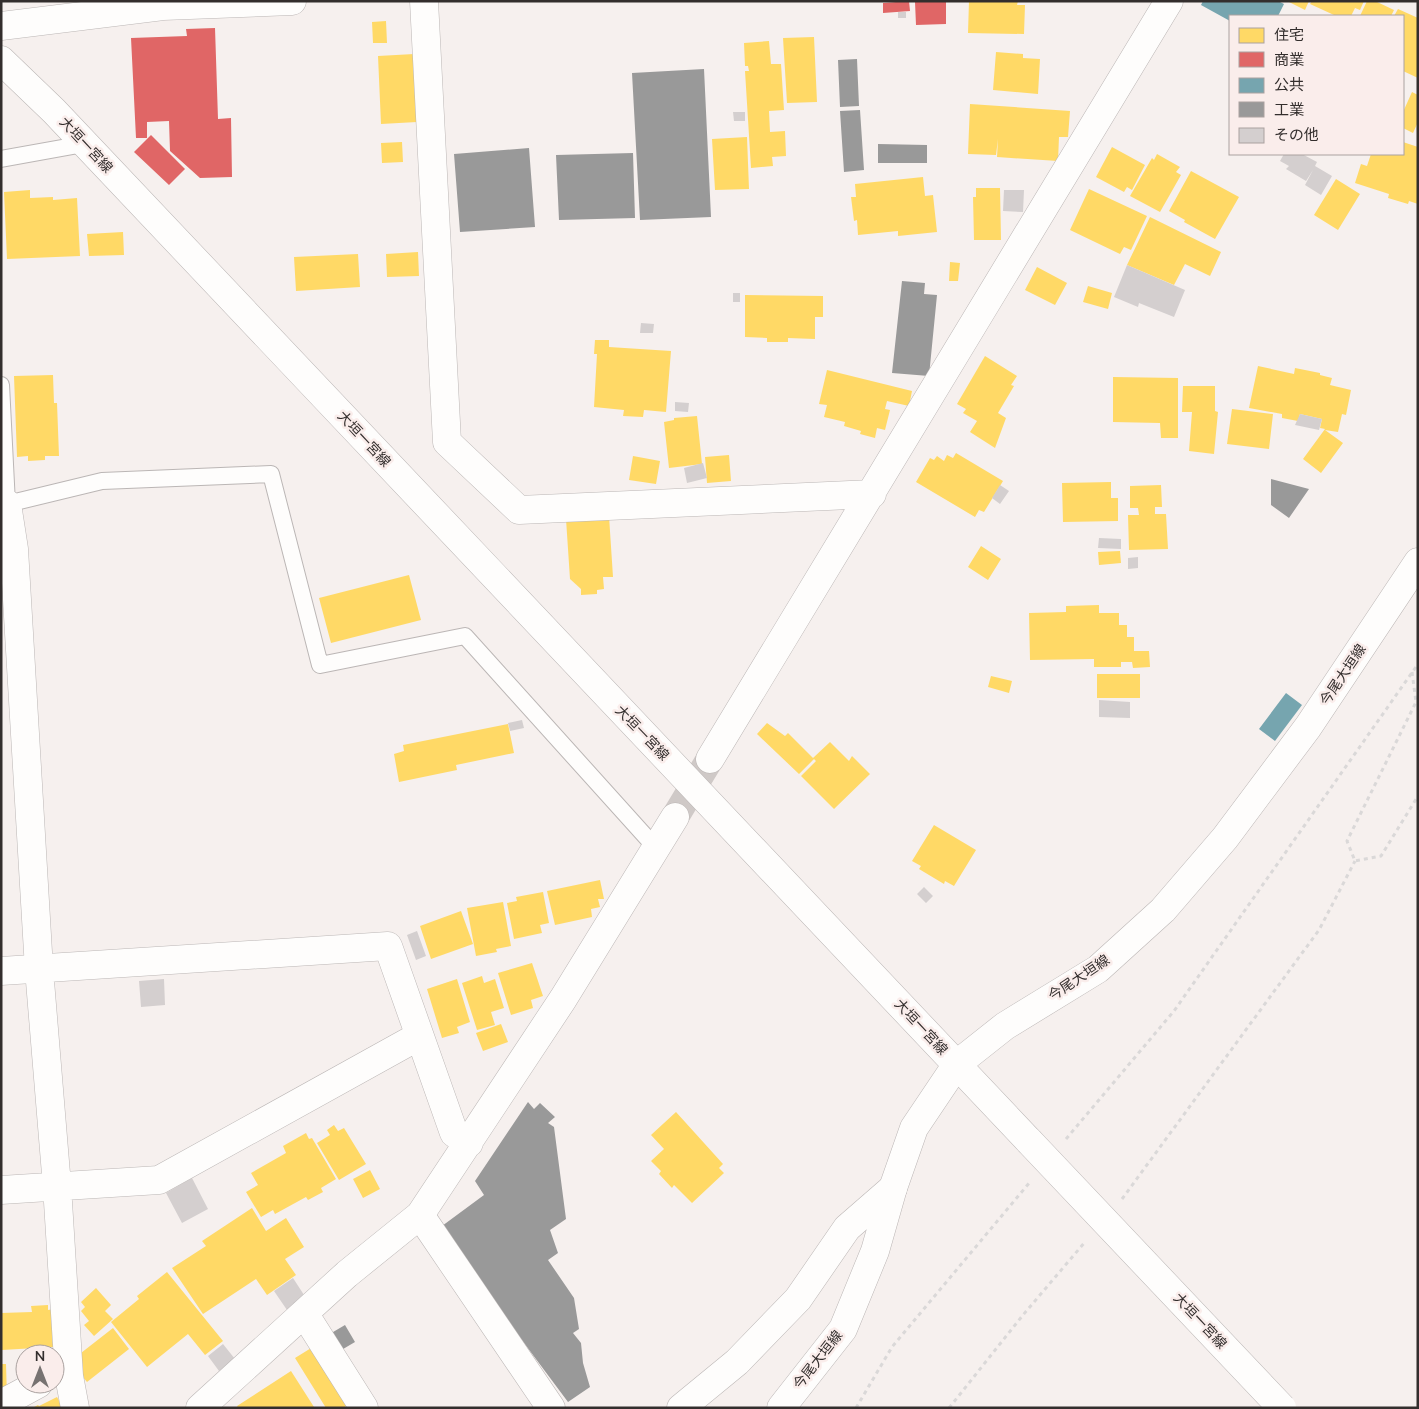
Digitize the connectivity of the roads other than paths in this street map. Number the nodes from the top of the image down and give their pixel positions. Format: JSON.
{"nodes":[{"id":1,"x":292,"y":1,"type":"edge"},
{"id":2,"x":424,"y":1,"type":"edge"},
{"id":3,"x":1169,"y":1,"type":"edge"},
{"id":4,"x":1,"y":26,"type":"edge"},
{"id":5,"x":1,"y":60,"type":"edge"},
{"id":6,"x":84,"y":144,"type":"junction"},
{"id":7,"x":1,"y":159,"type":"edge"},
{"id":8,"x":1,"y":385,"type":"edge"},
{"id":9,"x":872,"y":494,"type":"junction"},
{"id":10,"x":4,"y":504,"type":"edge"},
{"id":11,"x":1418,"y":562,"type":"edge"},
{"id":12,"x":710,"y":759,"type":"tunnel mouth"},
{"id":13,"x":675,"y":817,"type":"tunnel mouth"},
{"id":14,"x":656,"y":848,"type":"junction"},
{"id":15,"x":39,"y":969,"type":"junction"},
{"id":16,"x":1,"y":971,"type":"edge"},
{"id":17,"x":419,"y":1036,"type":"junction"},
{"id":18,"x":957,"y":1064,"type":"junction"},
{"id":19,"x":469,"y":1142,"type":"junction"},
{"id":20,"x":58,"y":1186,"type":"junction"},
{"id":21,"x":893,"y":1188,"type":"junction"},
{"id":22,"x":1,"y":1190,"type":"edge"},
{"id":23,"x":420,"y":1215,"type":"junction"},
{"id":24,"x":304,"y":1313,"type":"junction"},
{"id":25,"x":61,"y":1344,"type":"edge"},
{"id":26,"x":65,"y":1380,"type":"edge"},
{"id":27,"x":20,"y":1394,"type":"edge"},
{"id":28,"x":1,"y":1404,"type":"edge"},
{"id":29,"x":75,"y":1408,"type":"edge"},
{"id":30,"x":200,"y":1408,"type":"edge"},
{"id":31,"x":364,"y":1408,"type":"edge"},
{"id":32,"x":551,"y":1408,"type":"edge"},
{"id":33,"x":681,"y":1408,"type":"edge"},
{"id":34,"x":781,"y":1408,"type":"edge"},
{"id":35,"x":1282,"y":1408,"type":"edge"}],
"edges":[{"from":1,"to":4,"type":"street"},
{"from":2,"to":9,"type":"street"},
{"from":3,"to":9,"type":"street"},
{"from":5,"to":6,"type":"street","name":"大垣一宮線"},
{"from":6,"to":7,"type":"lane"},
{"from":6,"to":18,"type":"street","name":"大垣一宮線"},
{"from":8,"to":10,"type":"lane"},
{"from":9,"to":12,"type":"street"},
{"from":10,"to":14,"type":"lane"},
{"from":10,"to":15,"type":"street"},
{"from":11,"to":18,"type":"street","name":"今尾大垣線"},
{"from":13,"to":14,"type":"street"},
{"from":14,"to":19,"type":"street"},
{"from":15,"to":16,"type":"street"},
{"from":15,"to":17,"type":"street"},
{"from":15,"to":20,"type":"street"},
{"from":17,"to":19,"type":"street"},
{"from":17,"to":20,"type":"street"},
{"from":18,"to":21,"type":"street","name":"今尾大垣線"},
{"from":18,"to":35,"type":"street","name":"大垣一宮線","bridge":true},
{"from":19,"to":23,"type":"street"},
{"from":20,"to":22,"type":"street"},
{"from":20,"to":25,"type":"street"},
{"from":21,"to":33,"type":"street"},
{"from":21,"to":34,"type":"street","name":"今尾大垣線"},
{"from":23,"to":24,"type":"street"},
{"from":23,"to":32,"type":"street"},
{"from":24,"to":30,"type":"street"},
{"from":24,"to":31,"type":"street"},
{"from":26,"to":29,"type":"street"},
{"from":27,"to":28,"type":"street"}]}
